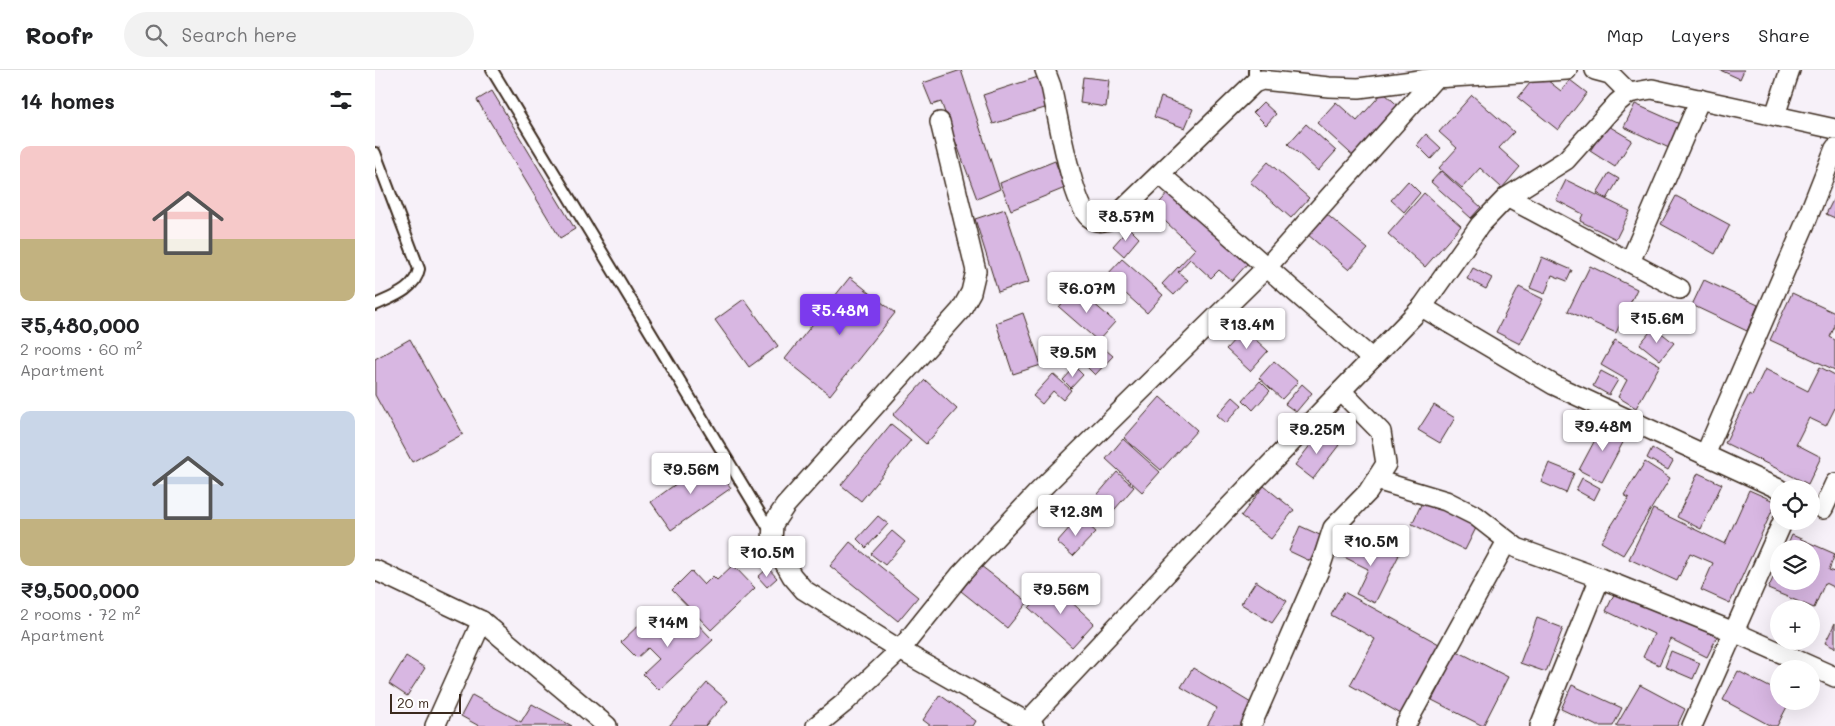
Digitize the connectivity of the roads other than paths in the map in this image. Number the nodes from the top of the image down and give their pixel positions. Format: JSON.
{"nodes":[{"id":1,"x":492,"y":70,"type":"edge"},
{"id":2,"x":1045,"y":70,"type":"edge"},
{"id":3,"x":1567,"y":70,"type":"edge"},
{"id":4,"x":1595,"y":70,"type":"edge"},
{"id":5,"x":1789,"y":70,"type":"edge"},
{"id":6,"x":1507,"y":71,"type":"edge"},
{"id":7,"x":1254,"y":76,"type":"edge"},
{"id":8,"x":1435,"y":78,"type":"junction"},
{"id":9,"x":1629,"y":93,"type":"junction"},
{"id":10,"x":1700,"y":99,"type":"junction"},
{"id":11,"x":1775,"y":115,"type":"junction"},
{"id":12,"x":940,"y":122,"type":"dead end"},
{"id":13,"x":1835,"y":129,"type":"edge"},
{"id":14,"x":1835,"y":148,"type":"edge"},
{"id":15,"x":375,"y":153,"type":"edge"},
{"id":16,"x":1161,"y":175,"type":"junction"},
{"id":17,"x":1507,"y":197,"type":"junction"},
{"id":18,"x":1630,"y":262,"type":"junction"},
{"id":19,"x":1267,"y":268,"type":"junction"},
{"id":20,"x":1680,"y":289,"type":"dead end"},
{"id":21,"x":375,"y":305,"type":"edge"},
{"id":22,"x":1422,"y":307,"type":"junction"},
{"id":23,"x":1372,"y":359,"type":"junction"},
{"id":24,"x":1341,"y":391,"type":"junction"},
{"id":25,"x":1705,"y":455,"type":"junction"},
{"id":26,"x":1376,"y":480,"type":"junction"},
{"id":27,"x":1835,"y":483,"type":"edge"},
{"id":28,"x":1770,"y":485,"type":"edge"},
{"id":29,"x":1823,"y":509,"type":"edge"},
{"id":30,"x":1779,"y":530,"type":"edge"},
{"id":31,"x":771,"y":533,"type":"junction"},
{"id":32,"x":1507,"y":541,"type":"junction"},
{"id":33,"x":375,"y":570,"type":"edge"},
{"id":34,"x":1600,"y":578,"type":"junction"},
{"id":35,"x":482,"y":621,"type":"junction"},
{"id":36,"x":1734,"y":632,"type":"junction"},
{"id":37,"x":900,"y":650,"type":"junction"},
{"id":38,"x":1835,"y":677,"type":"edge"},
{"id":39,"x":1031,"y":724,"type":"edge"},
{"id":40,"x":604,"y":725,"type":"edge"},
{"id":41,"x":435,"y":726,"type":"edge"},
{"id":42,"x":816,"y":726,"type":"edge"},
{"id":43,"x":1251,"y":726,"type":"edge"},
{"id":44,"x":1405,"y":726,"type":"edge"},
{"id":45,"x":1541,"y":726,"type":"edge"},
{"id":46,"x":1692,"y":726,"type":"edge"}],
"edges":[{"from":1,"to":31,"type":"lane"},
{"from":2,"to":16,"type":"street"},
{"from":3,"to":6,"type":"street"},
{"from":4,"to":9,"type":"street"},
{"from":5,"to":11,"type":"street"},
{"from":6,"to":8,"type":"street"},
{"from":7,"to":8,"type":"street"},
{"from":7,"to":16,"type":"street"},
{"from":8,"to":19,"type":"street"},
{"from":9,"to":10,"type":"street"},
{"from":9,"to":17,"type":"street"},
{"from":10,"to":11,"type":"street"},
{"from":10,"to":18,"type":"street"},
{"from":11,"to":13,"type":"street"},
{"from":12,"to":31,"type":"street"},
{"from":14,"to":25,"type":"street"},
{"from":15,"to":21,"type":"lane"},
{"from":16,"to":19,"type":"street"},
{"from":17,"to":18,"type":"street"},
{"from":17,"to":22,"type":"street"},
{"from":18,"to":20,"type":"street"},
{"from":19,"to":23,"type":"street"},
{"from":19,"to":37,"type":"street"},
{"from":22,"to":23,"type":"street"},
{"from":22,"to":25,"type":"street"},
{"from":23,"to":24,"type":"street"},
{"from":24,"to":26,"type":"street"},
{"from":24,"to":39,"type":"street"},
{"from":25,"to":28,"type":"street"},
{"from":26,"to":32,"type":"street"},
{"from":26,"to":43,"type":"street"},
{"from":27,"to":29,"type":"street"},
{"from":30,"to":36,"type":"street"},
{"from":31,"to":37,"type":"street"},
{"from":32,"to":34,"type":"street"},
{"from":32,"to":44,"type":"street"},
{"from":33,"to":35,"type":"street"},
{"from":34,"to":36,"type":"street"},
{"from":34,"to":45,"type":"street"},
{"from":35,"to":40,"type":"street"},
{"from":35,"to":41,"type":"street"},
{"from":36,"to":38,"type":"street"},
{"from":36,"to":46,"type":"street"},
{"from":37,"to":39,"type":"street"},
{"from":37,"to":42,"type":"street"}]}
